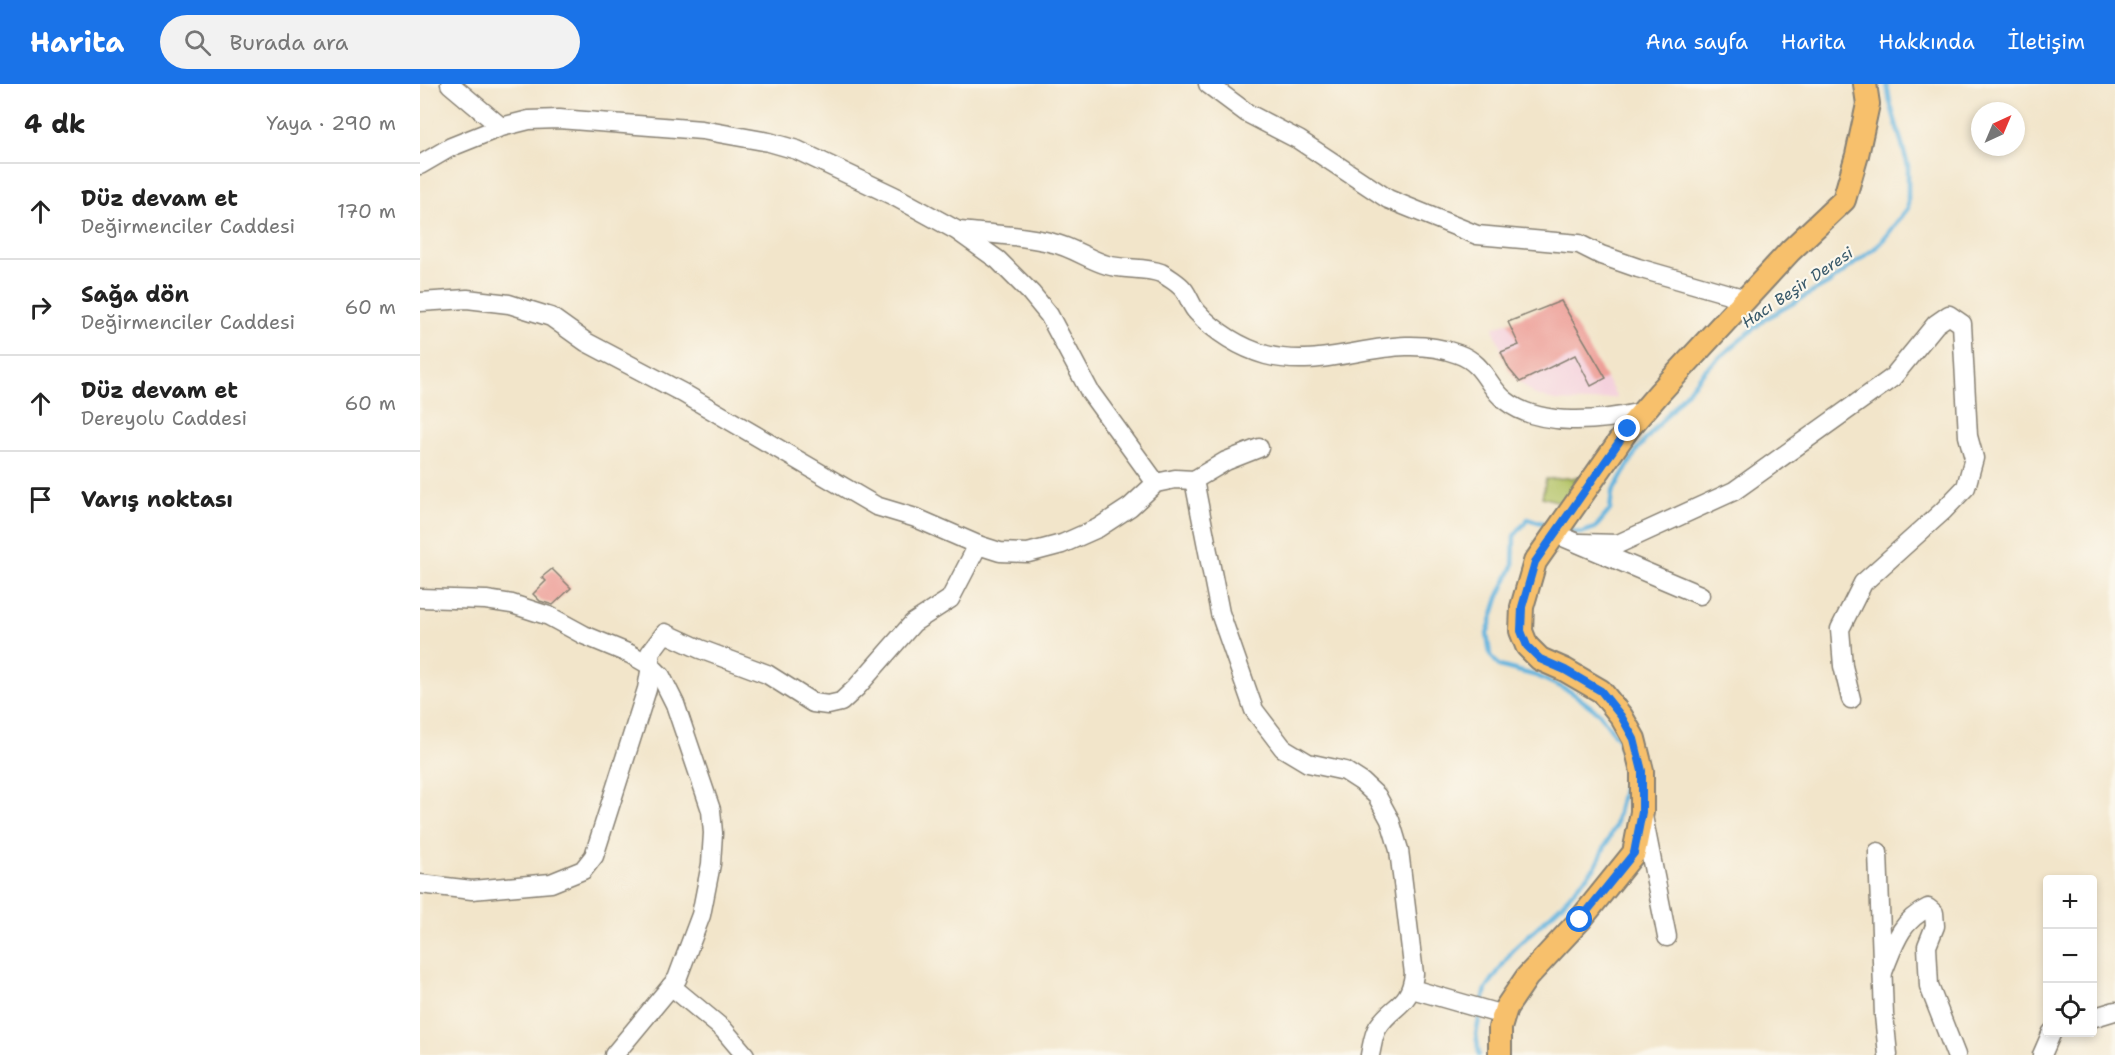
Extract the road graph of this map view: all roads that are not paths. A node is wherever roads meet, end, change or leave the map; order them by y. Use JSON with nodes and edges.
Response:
{"nodes":[{"id":1,"x":450,"y":84,"type":"edge"},
{"id":2,"x":1208,"y":84,"type":"edge"},
{"id":3,"x":1865,"y":84,"type":"edge"},
{"id":4,"x":501,"y":127,"type":"junction"},
{"id":5,"x":420,"y":165,"type":"edge"},
{"id":6,"x":957,"y":230,"type":"junction"},
{"id":7,"x":1746,"y":299,"type":"junction"},
{"id":8,"x":420,"y":302,"type":"edge"},
{"id":9,"x":1642,"y":412,"type":"junction"},
{"id":10,"x":1258,"y":448,"type":"dead end"},
{"id":11,"x":1194,"y":480,"type":"junction"},
{"id":12,"x":1156,"y":483,"type":"junction"},
{"id":13,"x":1556,"y":534,"type":"junction"},
{"id":14,"x":1580,"y":543,"type":"junction"},
{"id":15,"x":978,"y":545,"type":"junction"},
{"id":16,"x":1700,"y":595,"type":"dead end"},
{"id":17,"x":420,"y":598,"type":"edge"},
{"id":18,"x":651,"y":666,"type":"junction"},
{"id":19,"x":1851,"y":699,"type":"dead end"},
{"id":20,"x":1642,"y":812,"type":"junction"},
{"id":21,"x":1878,"y":852,"type":"dead end"},
{"id":22,"x":420,"y":884,"type":"edge"},
{"id":23,"x":1667,"y":937,"type":"dead end"},
{"id":24,"x":1883,"y":972,"type":"junction"},
{"id":25,"x":671,"y":986,"type":"junction"},
{"id":26,"x":1412,"y":989,"type":"junction"},
{"id":27,"x":2115,"y":1011,"type":"edge"},
{"id":28,"x":1497,"y":1013,"type":"junction"},
{"id":29,"x":2097,"y":1016,"type":"edge"},
{"id":30,"x":2050,"y":1037,"type":"edge"},
{"id":31,"x":614,"y":1055,"type":"edge"},
{"id":32,"x":745,"y":1055,"type":"edge"},
{"id":33,"x":1370,"y":1055,"type":"edge"},
{"id":34,"x":1500,"y":1055,"type":"edge"},
{"id":35,"x":1888,"y":1055,"type":"edge"},
{"id":36,"x":1956,"y":1055,"type":"edge"},
{"id":37,"x":2042,"y":1055,"type":"edge"}],
"edges":[{"from":1,"to":4,"type":"street"},
{"from":2,"to":7,"type":"street"},
{"from":3,"to":7,"type":"main road"},
{"from":4,"to":5,"type":"street"},
{"from":4,"to":6,"type":"street"},
{"from":6,"to":9,"type":"street"},
{"from":6,"to":12,"type":"street"},
{"from":7,"to":9,"type":"main road"},
{"from":8,"to":15,"type":"street"},
{"from":9,"to":13,"type":"main road"},
{"from":10,"to":11,"type":"street"},
{"from":11,"to":12,"type":"street"},
{"from":11,"to":26,"type":"street"},
{"from":12,"to":15,"type":"street"},
{"from":13,"to":14,"type":"street"},
{"from":13,"to":20,"type":"main road"},
{"from":14,"to":16,"type":"street"},
{"from":14,"to":19,"type":"street"},
{"from":15,"to":18,"type":"street"},
{"from":17,"to":18,"type":"street"},
{"from":18,"to":22,"type":"street"},
{"from":18,"to":25,"type":"street"},
{"from":20,"to":23,"type":"street"},
{"from":20,"to":28,"type":"main road"},
{"from":21,"to":24,"type":"street"},
{"from":24,"to":35,"type":"street"},
{"from":24,"to":36,"type":"street"},
{"from":25,"to":31,"type":"street"},
{"from":25,"to":32,"type":"street"},
{"from":26,"to":28,"type":"street"},
{"from":26,"to":33,"type":"street"},
{"from":27,"to":29,"type":"street"},
{"from":28,"to":34,"type":"main road"},
{"from":30,"to":37,"type":"street"}]}
